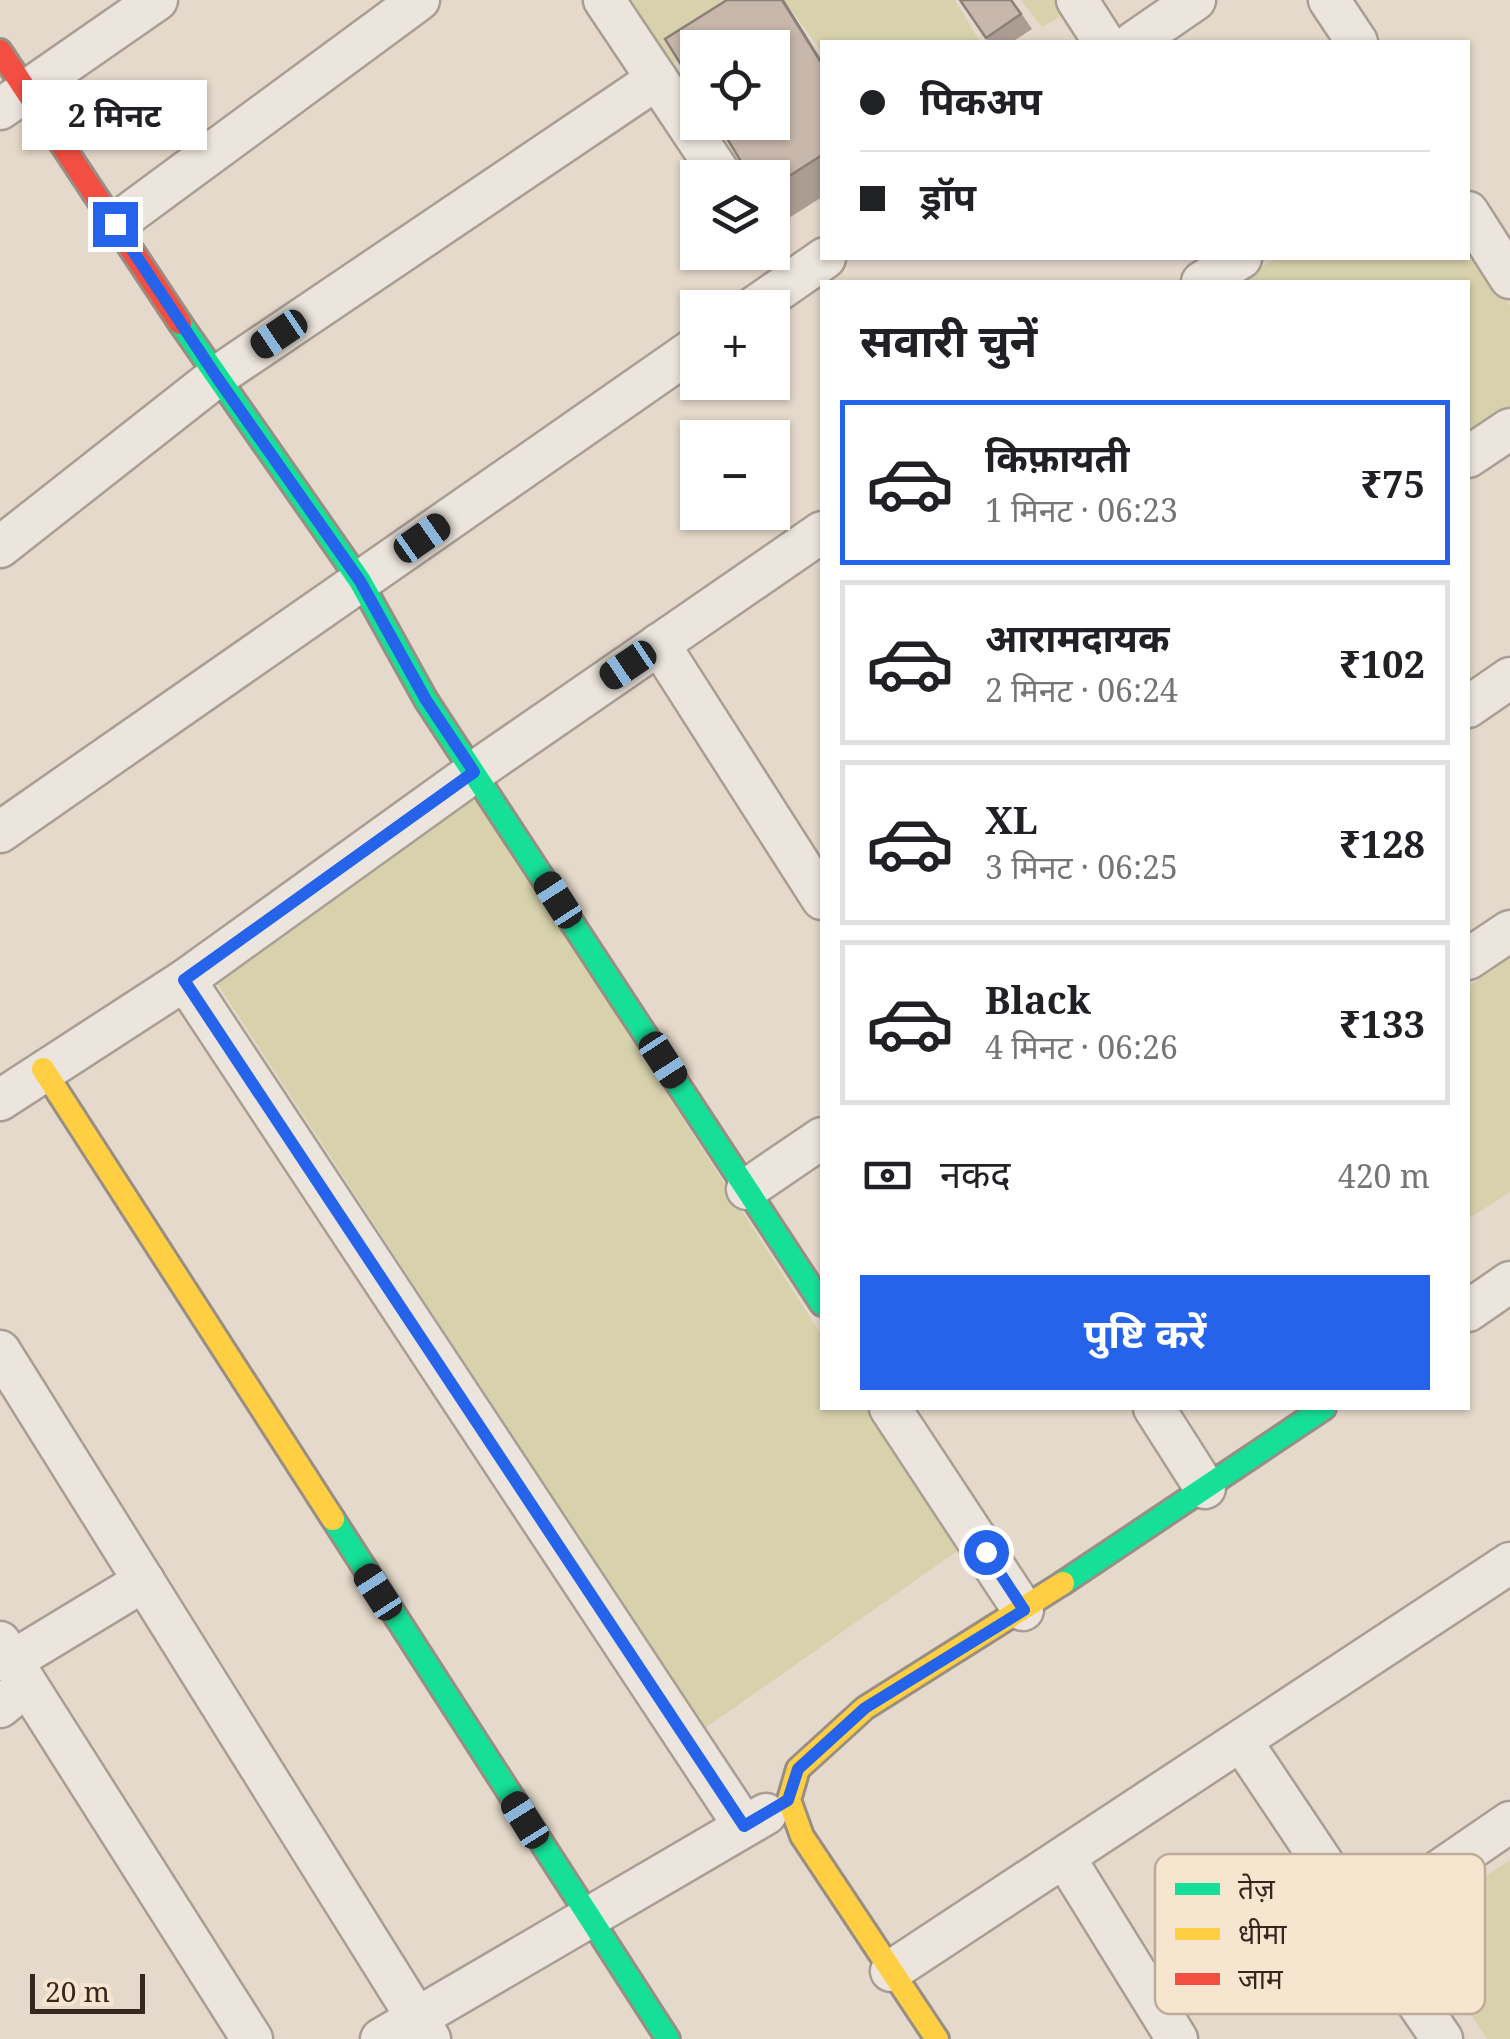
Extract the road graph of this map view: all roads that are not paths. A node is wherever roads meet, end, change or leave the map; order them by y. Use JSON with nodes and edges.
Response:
{"nodes":[{"id":1,"x":156,"y":0,"type":"edge"},
{"id":2,"x":419,"y":0,"type":"edge"},
{"id":3,"x":604,"y":0,"type":"edge"},
{"id":4,"x":1077,"y":0,"type":"edge"},
{"id":5,"x":1194,"y":0,"type":"edge"},
{"id":6,"x":1329,"y":0,"type":"edge"},
{"id":7,"x":1103,"y":40,"type":"edge"},
{"id":8,"x":1137,"y":40,"type":"edge"},
{"id":9,"x":1356,"y":40,"type":"edge"},
{"id":10,"x":0,"y":51,"type":"edge"},
{"id":11,"x":657,"y":79,"type":"junction"},
{"id":12,"x":13,"y":100,"type":"edge"},
{"id":13,"x":711,"y":160,"type":"edge"},
{"id":14,"x":1470,"y":215,"type":"edge"},
{"id":15,"x":115,"y":224,"type":"junction"},
{"id":16,"x":820,"y":259,"type":"edge"},
{"id":17,"x":790,"y":265,"type":"edge"},
{"id":18,"x":1510,"y":278,"type":"edge"},
{"id":19,"x":680,"y":359,"type":"edge"},
{"id":20,"x":216,"y":376,"type":"junction"},
{"id":21,"x":1510,"y":429,"type":"edge"},
{"id":22,"x":1470,"y":455,"type":"edge"},
{"id":23,"x":820,"y":533,"type":"edge"},
{"id":24,"x":0,"y":547,"type":"edge"},
{"id":25,"x":360,"y":581,"type":"junction"},
{"id":26,"x":659,"y":644,"type":"junction"},
{"id":27,"x":474,"y":772,"type":"junction"},
{"id":28,"x":0,"y":832,"type":"edge"},
{"id":29,"x":820,"y":890,"type":"edge"},
{"id":30,"x":1510,"y":930,"type":"edge"},
{"id":31,"x":1470,"y":958,"type":"edge"},
{"id":32,"x":184,"y":980,"type":"junction"},
{"id":33,"x":44,"y":1069,"type":"junction"},
{"id":34,"x":0,"y":1100,"type":"edge"},
{"id":35,"x":820,"y":1139,"type":"edge"},
{"id":36,"x":747,"y":1189,"type":"junction"},
{"id":37,"x":1510,"y":1282,"type":"edge"},
{"id":38,"x":820,"y":1301,"type":"edge"},
{"id":39,"x":1470,"y":1310,"type":"edge"},
{"id":40,"x":0,"y":1351,"type":"edge"},
{"id":41,"x":891,"y":1410,"type":"edge"},
{"id":42,"x":1155,"y":1410,"type":"edge"},
{"id":43,"x":1321,"y":1410,"type":"edge"},
{"id":44,"x":1206,"y":1488,"type":"junction"},
{"id":45,"x":1510,"y":1563,"type":"edge"},
{"id":46,"x":144,"y":1581,"type":"junction"},
{"id":47,"x":1024,"y":1610,"type":"junction"},
{"id":48,"x":10,"y":1674,"type":"edge"},
{"id":49,"x":1242,"y":1742,"type":"junction"},
{"id":50,"x":788,"y":1800,"type":"junction"},
{"id":51,"x":1510,"y":1822,"type":"edge"},
{"id":52,"x":744,"y":1826,"type":"junction"},
{"id":53,"x":1317,"y":1854,"type":"edge"},
{"id":54,"x":1463,"y":1854,"type":"edge"},
{"id":55,"x":1064,"y":1858,"type":"junction"},
{"id":56,"x":588,"y":1918,"type":"junction"},
{"id":57,"x":891,"y":1971,"type":"junction"},
{"id":58,"x":1155,"y":2004,"type":"edge"},
{"id":59,"x":1161,"y":2014,"type":"edge"},
{"id":60,"x":1425,"y":2014,"type":"edge"},
{"id":61,"x":424,"y":2029,"type":"edge"},
{"id":62,"x":252,"y":2039,"type":"edge"},
{"id":63,"x":381,"y":2039,"type":"edge"},
{"id":64,"x":668,"y":2039,"type":"edge"},
{"id":65,"x":937,"y":2039,"type":"edge"},
{"id":66,"x":1177,"y":2039,"type":"edge"},
{"id":67,"x":1442,"y":2039,"type":"edge"}],
"edges":[{"from":1,"to":12,"type":"street"},
{"from":2,"to":15,"type":"street"},
{"from":3,"to":11,"type":"street"},
{"from":4,"to":7,"type":"street"},
{"from":5,"to":8,"type":"street"},
{"from":6,"to":9,"type":"street"},
{"from":10,"to":12,"type":"street"},
{"from":11,"to":13,"type":"street"},
{"from":11,"to":20,"type":"street"},
{"from":12,"to":15,"type":"street"},
{"from":14,"to":18,"type":"street"},
{"from":15,"to":20,"type":"street"},
{"from":16,"to":17,"type":"street"},
{"from":19,"to":25,"type":"street"},
{"from":20,"to":24,"type":"street"},
{"from":20,"to":25,"type":"street"},
{"from":21,"to":22,"type":"street"},
{"from":23,"to":26,"type":"street"},
{"from":25,"to":27,"type":"street"},
{"from":25,"to":28,"type":"street"},
{"from":26,"to":27,"type":"street"},
{"from":26,"to":29,"type":"street"},
{"from":27,"to":32,"type":"street"},
{"from":27,"to":36,"type":"street"},
{"from":30,"to":31,"type":"street"},
{"from":32,"to":33,"type":"street"},
{"from":32,"to":52,"type":"street"},
{"from":33,"to":34,"type":"street"},
{"from":33,"to":56,"type":"street"},
{"from":35,"to":36,"type":"street"},
{"from":36,"to":38,"type":"street"},
{"from":37,"to":39,"type":"street"},
{"from":40,"to":46,"type":"street"},
{"from":41,"to":47,"type":"street"},
{"from":42,"to":44,"type":"street"},
{"from":43,"to":44,"type":"street"},
{"from":44,"to":47,"type":"street"},
{"from":45,"to":49,"type":"street"},
{"from":46,"to":48,"type":"street"},
{"from":46,"to":61,"type":"street"},
{"from":47,"to":50,"type":"street"},
{"from":48,"to":62,"type":"street"},
{"from":49,"to":53,"type":"street"},
{"from":49,"to":55,"type":"street"},
{"from":50,"to":52,"type":"street"},
{"from":50,"to":57,"type":"street"},
{"from":51,"to":54,"type":"street"},
{"from":52,"to":56,"type":"street"},
{"from":55,"to":57,"type":"street"},
{"from":55,"to":58,"type":"street"},
{"from":56,"to":61,"type":"street"},
{"from":56,"to":64,"type":"street"},
{"from":57,"to":65,"type":"street"},
{"from":59,"to":66,"type":"street"},
{"from":60,"to":67,"type":"street"},
{"from":61,"to":63,"type":"street"}]}
